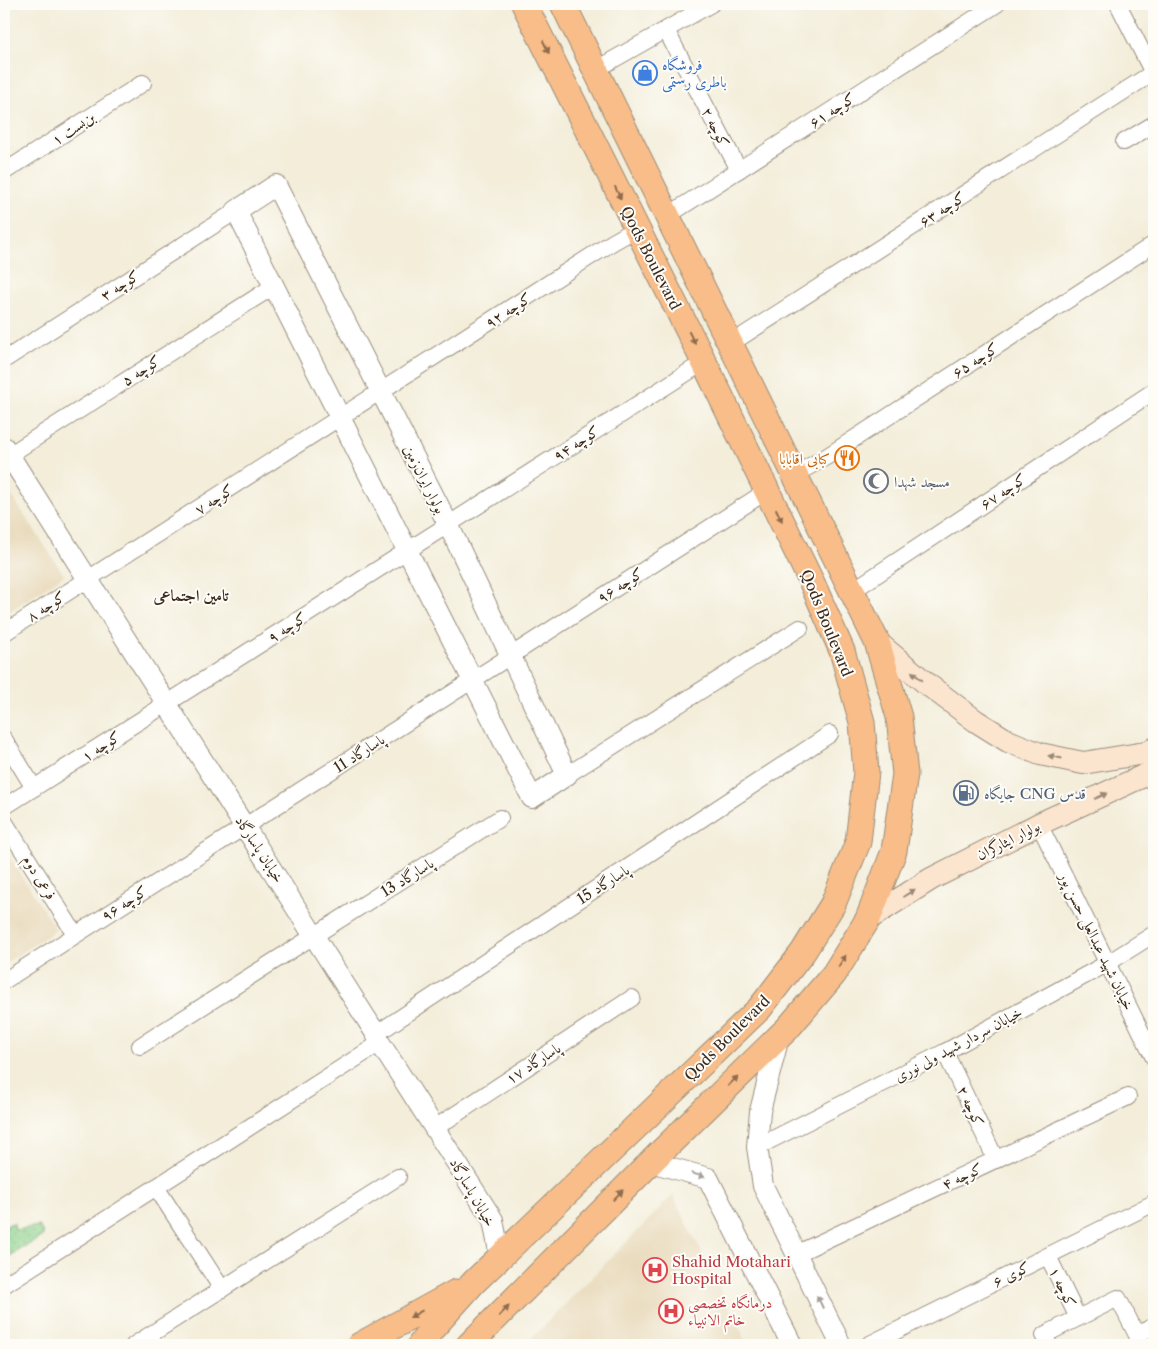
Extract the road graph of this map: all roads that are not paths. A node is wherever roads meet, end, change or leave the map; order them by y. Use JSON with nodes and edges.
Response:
{"nodes":[{"id":1,"x":524,"y":4,"type":"edge"},
{"id":2,"x":563,"y":4,"type":"edge"},
{"id":3,"x":711,"y":4,"type":"edge"},
{"id":4,"x":997,"y":4,"type":"edge"},
{"id":5,"x":1118,"y":4,"type":"edge"},
{"id":6,"x":666,"y":30,"type":"junction"},
{"id":7,"x":595,"y":70,"type":"junction"},
{"id":8,"x":1154,"y":73,"type":"edge"},
{"id":9,"x":143,"y":83,"type":"dead end"},
{"id":10,"x":1154,"y":124,"type":"edge"},
{"id":11,"x":1124,"y":142,"type":"dead end"},
{"id":12,"x":738,"y":170,"type":"junction"},
{"id":13,"x":4,"y":172,"type":"edge"},
{"id":14,"x":236,"y":211,"type":"junction"},
{"id":15,"x":667,"y":216,"type":"junction"},
{"id":16,"x":636,"y":229,"type":"junction"},
{"id":17,"x":1154,"y":244,"type":"edge"},
{"id":18,"x":274,"y":286,"type":"junction"},
{"id":19,"x":730,"y":344,"type":"junction"},
{"id":20,"x":4,"y":360,"type":"edge"},
{"id":21,"x":704,"y":362,"type":"junction"},
{"id":22,"x":1154,"y":391,"type":"edge"},
{"id":23,"x":380,"y":392,"type":"junction"},
{"id":24,"x":341,"y":418,"type":"junction"},
{"id":25,"x":5,"y":454,"type":"edge"},
{"id":26,"x":794,"y":475,"type":"junction"},
{"id":27,"x":767,"y":491,"type":"junction"},
{"id":28,"x":448,"y":524,"type":"junction"},
{"id":29,"x":407,"y":550,"type":"junction"},
{"id":30,"x":88,"y":580,"type":"junction"},
{"id":31,"x":852,"y":591,"type":"junction"},
{"id":32,"x":800,"y":628,"type":"dead end"},
{"id":33,"x":4,"y":633,"type":"edge"},
{"id":34,"x":877,"y":642,"type":"junction"},
{"id":35,"x":511,"y":655,"type":"junction"},
{"id":36,"x":472,"y":680,"type":"junction"},
{"id":37,"x":167,"y":703,"type":"junction"},
{"id":38,"x":830,"y":734,"type":"dead end"},
{"id":39,"x":4,"y":739,"type":"edge"},
{"id":40,"x":1154,"y":749,"type":"edge"},
{"id":41,"x":1154,"y":771,"type":"edge"},
{"id":42,"x":568,"y":775,"type":"junction"},
{"id":43,"x":34,"y":788,"type":"junction"},
{"id":44,"x":4,"y":808,"type":"edge"},
{"id":45,"x":500,"y":818,"type":"dead end"},
{"id":46,"x":4,"y":821,"type":"edge"},
{"id":47,"x":1039,"y":824,"type":"junction"},
{"id":48,"x":245,"y":825,"type":"junction"},
{"id":49,"x":868,"y":919,"type":"junction"},
{"id":50,"x":75,"y":934,"type":"junction"},
{"id":51,"x":1154,"y":934,"type":"edge"},
{"id":52,"x":314,"y":936,"type":"junction"},
{"id":53,"x":1108,"y":963,"type":"junction"},
{"id":54,"x":4,"y":981,"type":"edge"},
{"id":55,"x":632,"y":998,"type":"dead end"},
{"id":56,"x":779,"y":1037,"type":"junction"},
{"id":57,"x":378,"y":1038,"type":"junction"},
{"id":58,"x":140,"y":1046,"type":"dead end"},
{"id":59,"x":1153,"y":1051,"type":"edge"},
{"id":60,"x":945,"y":1052,"type":"junction"},
{"id":61,"x":1128,"y":1097,"type":"dead end"},
{"id":62,"x":434,"y":1128,"type":"junction"},
{"id":63,"x":757,"y":1147,"type":"junction"},
{"id":64,"x":996,"y":1160,"type":"junction"},
{"id":65,"x":651,"y":1162,"type":"junction"},
{"id":66,"x":398,"y":1177,"type":"dead end"},
{"id":67,"x":156,"y":1187,"type":"junction"},
{"id":68,"x":1154,"y":1204,"type":"edge"},
{"id":69,"x":796,"y":1254,"type":"junction"},
{"id":70,"x":1048,"y":1256,"type":"junction"},
{"id":71,"x":500,"y":1257,"type":"junction"},
{"id":72,"x":474,"y":1282,"type":"junction"},
{"id":73,"x":4,"y":1285,"type":"edge"},
{"id":74,"x":222,"y":1289,"type":"junction"},
{"id":75,"x":1078,"y":1318,"type":"junction"},
{"id":76,"x":1154,"y":1326,"type":"edge"},
{"id":77,"x":1139,"y":1340,"type":"edge"},
{"id":78,"x":134,"y":1345,"type":"edge"},
{"id":79,"x":360,"y":1345,"type":"edge"},
{"id":80,"x":420,"y":1345,"type":"edge"},
{"id":81,"x":469,"y":1345,"type":"edge"},
{"id":82,"x":792,"y":1345,"type":"edge"},
{"id":83,"x":841,"y":1345,"type":"edge"},
{"id":84,"x":868,"y":1345,"type":"edge"},
{"id":85,"x":1049,"y":1345,"type":"edge"}],
"edges":[{"from":1,"to":16,"type":"main road","name":"Qods Boulevard","one_way":true},
{"from":2,"to":7,"type":"main road"},
{"from":3,"to":6,"type":"street"},
{"from":4,"to":12,"type":"street","name":"کوچه ۶۱"},
{"from":5,"to":8,"type":"street"},
{"from":6,"to":7,"type":"street"},
{"from":6,"to":12,"type":"street","name":"کوچه ۲"},
{"from":7,"to":15,"type":"main road"},
{"from":8,"to":19,"type":"street","name":"کوچه ۶۳"},
{"from":9,"to":13,"type":"street","name":"بن‌بست ۱"},
{"from":10,"to":11,"type":"street"},
{"from":12,"to":15,"type":"street","name":"کوچه ۶۱"},
{"from":14,"to":18,"type":"street"},
{"from":14,"to":20,"type":"street","name":"کوچه ۳"},
{"from":14,"to":23,"type":"street","name":"بولوار ایران‌زمین"},
{"from":15,"to":19,"type":"main road"},
{"from":16,"to":21,"type":"main road","name":"Qods Boulevard","one_way":true},
{"from":16,"to":23,"type":"street","name":"کوچه ۹۲"},
{"from":17,"to":26,"type":"street","name":"کوچه ۶۵"},
{"from":18,"to":24,"type":"street"},
{"from":18,"to":25,"type":"street","name":"کوچه ۵"},
{"from":19,"to":26,"type":"main road"},
{"from":21,"to":27,"type":"main road","name":"Qods Boulevard"},
{"from":21,"to":28,"type":"street","name":"کوچه ۹۴"},
{"from":22,"to":31,"type":"street","name":"کوچه ۶۷"},
{"from":23,"to":24,"type":"street","name":"کوچه ۹۲"},
{"from":23,"to":28,"type":"street","name":"بولوار ایران‌زمین"},
{"from":24,"to":29,"type":"street"},
{"from":24,"to":30,"type":"street","name":"کوچه ۷"},
{"from":25,"to":30,"type":"street","name":"خیابان پاسارگاد"},
{"from":26,"to":31,"type":"main road"},
{"from":27,"to":35,"type":"street","name":"کوچه ۹۶"},
{"from":27,"to":71,"type":"main road","name":"Qods Boulevard","one_way":true},
{"from":28,"to":29,"type":"street","name":"کوچه ۹۴"},
{"from":28,"to":35,"type":"street","name":"بولوار ایران‌زمین"},
{"from":29,"to":36,"type":"street"},
{"from":29,"to":37,"type":"street","name":"کوچه ۹"},
{"from":30,"to":33,"type":"street","name":"کوچه ۸"},
{"from":30,"to":37,"type":"street","name":"خیابان پاسارگاد"},
{"from":31,"to":34,"type":"main road"},
{"from":32,"to":42,"type":"street"},
{"from":40,"to":34,"type":"main road","one_way":true},
{"from":34,"to":49,"type":"main road"},
{"from":35,"to":36,"type":"street","name":"کوچه ۹۶"},
{"from":35,"to":42,"type":"street","name":"بولوار ایران‌زمین"},
{"from":36,"to":42,"type":"street"},
{"from":36,"to":48,"type":"street","name":"پاسارگاد 11"},
{"from":37,"to":43,"type":"street","name":"کوچه ۱"},
{"from":37,"to":48,"type":"street","name":"خیابان پاسارگاد"},
{"from":38,"to":57,"type":"street","name":"پاسارگاد 15"},
{"from":39,"to":43,"type":"street"},
{"from":47,"to":41,"type":"main road","name":"بولوار ایثارگران","one_way":true},
{"from":43,"to":44,"type":"street","name":"کوچه ۱"},
{"from":45,"to":52,"type":"street","name":"پاسارگاد 13"},
{"from":46,"to":50,"type":"street","name":"فرعی دوم"},
{"from":49,"to":47,"type":"main road","name":"بولوار ایثارگران","one_way":true},
{"from":47,"to":53,"type":"street","name":"خیابان شهید عبدالعلی حسن پور"},
{"from":48,"to":50,"type":"street","name":"کوچه ۹۶"},
{"from":48,"to":52,"type":"street","name":"خیابان پاسارگاد"},
{"from":56,"to":49,"type":"main road","one_way":true},
{"from":50,"to":54,"type":"street","name":"کوچه ۹۶"},
{"from":51,"to":53,"type":"street","name":"خیابان سردار شهید ولی نوری"},
{"from":52,"to":57,"type":"street","name":"خیابان پاسارگاد"},
{"from":52,"to":58,"type":"street","name":"پاسارگاد 13"},
{"from":53,"to":59,"type":"street","name":"خیابان شهید عبدالعلی حسن پور"},
{"from":53,"to":60,"type":"street","name":"خیابان سردار شهید ولی نوری"},
{"from":55,"to":62,"type":"street","name":"پاسارگاد ۱۷"},
{"from":56,"to":63,"type":"street"},
{"from":65,"to":56,"type":"main road","one_way":true},
{"from":57,"to":62,"type":"street","name":"خیابان پاسارگاد"},
{"from":57,"to":67,"type":"street","name":"پاسارگاد 15"},
{"from":60,"to":63,"type":"street","name":"خیابان سردار شهید ولی نوری"},
{"from":60,"to":64,"type":"street","name":"کوچه ۲"},
{"from":61,"to":64,"type":"street","name":"کوچه ۴"},
{"from":62,"to":71,"type":"street","name":"خیابان پاسارگاد"},
{"from":63,"to":69,"type":"street"},
{"from":64,"to":69,"type":"street","name":"کوچه ۴"},
{"from":81,"to":65,"type":"main road","one_way":true},
{"from":65,"to":82,"type":"street","one_way":true},
{"from":66,"to":74,"type":"street"},
{"from":67,"to":73,"type":"street","name":"پاسارگاد 15"},
{"from":67,"to":74,"type":"street"},
{"from":68,"to":70,"type":"street","name":"کوی ۶"},
{"from":83,"to":69,"type":"street","one_way":true},
{"from":70,"to":75,"type":"street","name":"کوچه ۱"},
{"from":70,"to":84,"type":"street","name":"کوی ۶"},
{"from":71,"to":72,"type":"main road","name":"Qods Boulevard"},
{"from":72,"to":79,"type":"main road","one_way":true},
{"from":72,"to":80,"type":"main road","name":"Qods Boulevard"},
{"from":74,"to":78,"type":"street"},
{"from":75,"to":77,"type":"street"},
{"from":75,"to":85,"type":"street"},
{"from":76,"to":77,"type":"street"}]}
